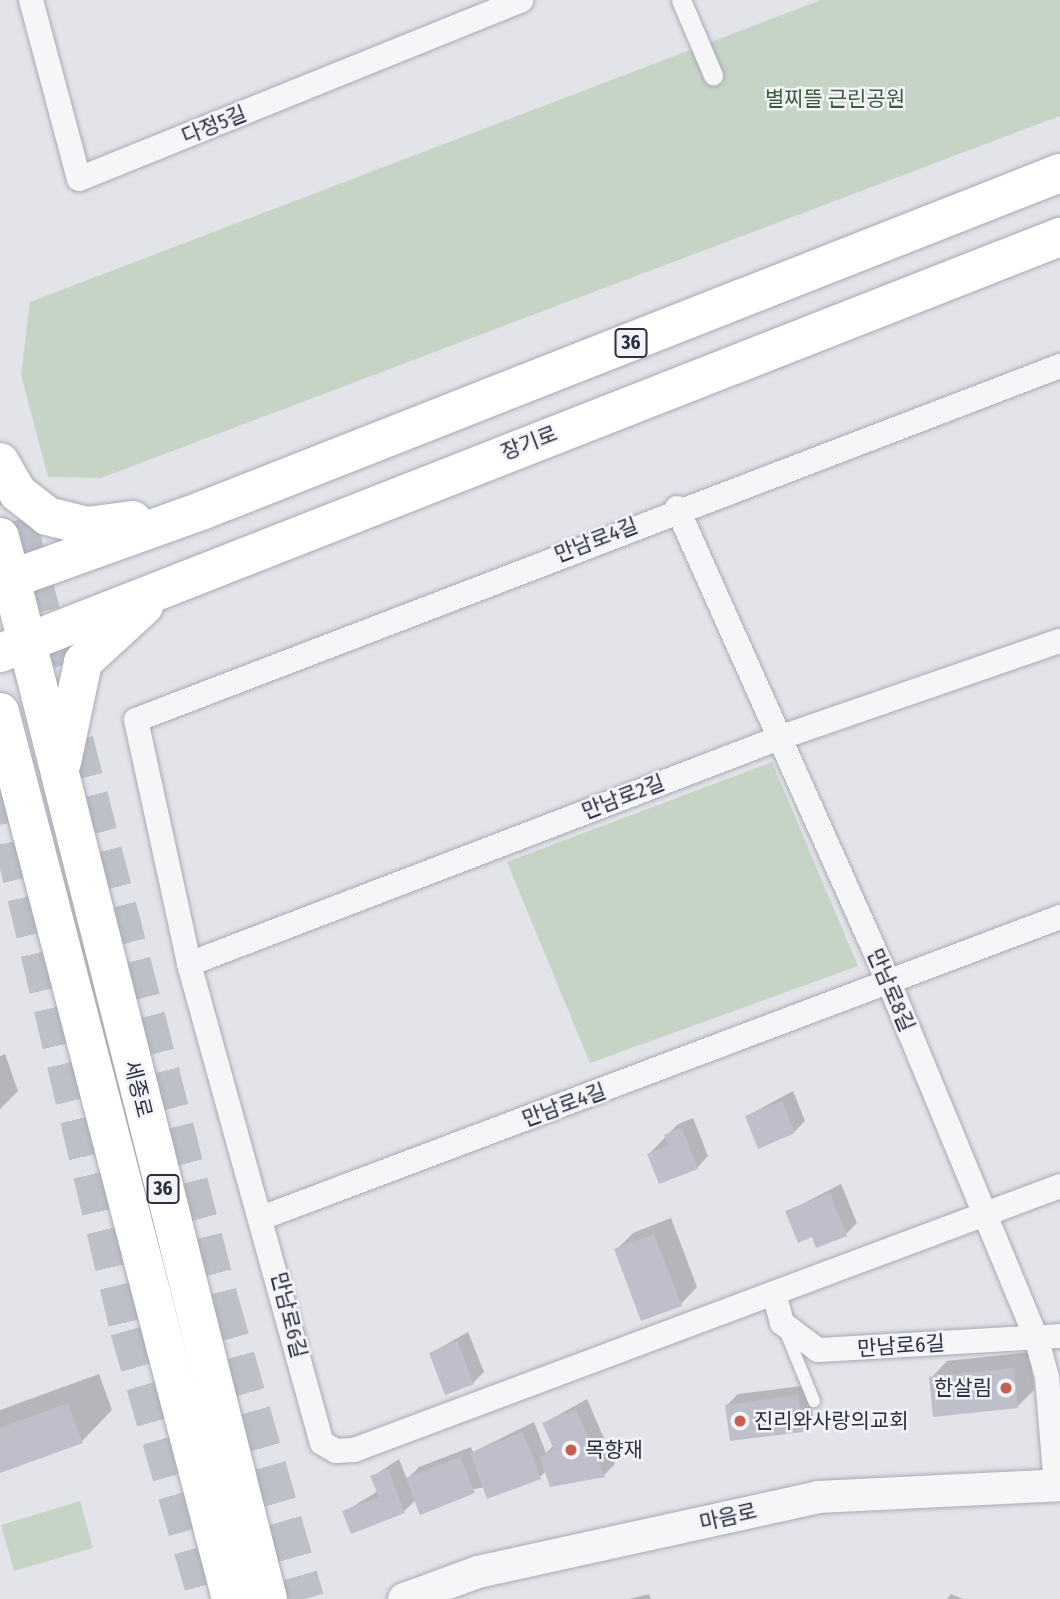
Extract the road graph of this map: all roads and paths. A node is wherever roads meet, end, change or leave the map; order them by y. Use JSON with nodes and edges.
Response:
{"nodes":[{"id":1,"x":31,"y":0,"type":"edge"},
{"id":2,"x":521,"y":0,"type":"edge"},
{"id":3,"x":681,"y":0,"type":"edge"},
{"id":4,"x":479,"y":8,"type":"edge"},
{"id":5,"x":713,"y":75,"type":"dead end"},
{"id":6,"x":1060,"y":173,"type":"edge"},
{"id":7,"x":1060,"y":237,"type":"edge"},
{"id":8,"x":1060,"y":366,"type":"edge"},
{"id":9,"x":0,"y":462,"type":"edge"},
{"id":10,"x":677,"y":508,"type":"junction"},
{"id":11,"x":201,"y":511,"type":"junction"},
{"id":12,"x":0,"y":537,"type":"edge"},
{"id":13,"x":212,"y":567,"type":"junction"},
{"id":14,"x":5,"y":581,"type":"edge"},
{"id":15,"x":1060,"y":641,"type":"edge"},
{"id":16,"x":13,"y":648,"type":"edge"},
{"id":17,"x":0,"y":712,"type":"edge"},
{"id":18,"x":136,"y":720,"type":"joint"},
{"id":19,"x":782,"y":737,"type":"junction"},
{"id":20,"x":9,"y":772,"type":"edge"},
{"id":21,"x":60,"y":778,"type":"junction"},
{"id":22,"x":1060,"y":917,"type":"edge"},
{"id":23,"x":189,"y":964,"type":"junction"},
{"id":24,"x":890,"y":985,"type":"junction"},
{"id":25,"x":1060,"y":1186,"type":"edge"},
{"id":26,"x":986,"y":1216,"type":"junction"},
{"id":27,"x":264,"y":1217,"type":"junction"},
{"id":28,"x":774,"y":1293,"type":"junction"},
{"id":29,"x":782,"y":1323,"type":"junction"},
{"id":30,"x":1048,"y":1336,"type":"edge"},
{"id":31,"x":814,"y":1401,"type":"dead end"},
{"id":32,"x":1058,"y":1486,"type":"edge"},
{"id":33,"x":231,"y":1599,"type":"edge"},
{"id":34,"x":268,"y":1599,"type":"edge"},
{"id":35,"x":404,"y":1599,"type":"edge"}],
"edges":[{"from":1,"to":4,"type":"street","name":"다정5길"},
{"from":2,"to":4,"type":"street","name":"다정5길"},
{"from":3,"to":5,"type":"street"},
{"from":6,"to":11,"type":"main road","number":"36"},
{"from":7,"to":13,"type":"main road","name":"장기로","number":"36"},
{"from":8,"to":10,"type":"street","name":"만남로4길"},
{"from":9,"to":11,"type":"main road"},
{"from":10,"to":18,"type":"street","name":"만남로4길"},
{"from":10,"to":19,"type":"street","name":"만남로8길"},
{"from":11,"to":14,"type":"main road"},
{"from":12,"to":14,"type":"main road","name":"세종로"},
{"from":13,"to":16,"type":"main road","name":"장기로"},
{"from":13,"to":21,"type":"main road","number":"36"},
{"from":14,"to":16,"type":"main road","name":"세종로","number":"36"},
{"from":15,"to":19,"type":"street","name":"만남로2길"},
{"from":16,"to":21,"type":"main road","name":"세종로","number":"36"},
{"from":17,"to":20,"type":"main road","name":"세종로","number":"36"},
{"from":18,"to":23,"type":"street","name":"만남로6길"},
{"from":19,"to":23,"type":"street","name":"만남로2길"},
{"from":19,"to":24,"type":"street","name":"만남로8길"},
{"from":20,"to":33,"type":"main road","name":"세종로","number":"36"},
{"from":21,"to":34,"type":"main road","name":"세종로","number":"36"},
{"from":22,"to":24,"type":"street","name":"만남로4길"},
{"from":23,"to":27,"type":"street","name":"만남로6길"},
{"from":24,"to":26,"type":"street","name":"만남로8길"},
{"from":24,"to":27,"type":"street","name":"만남로4길"},
{"from":25,"to":26,"type":"street","name":"만남로6길"},
{"from":26,"to":28,"type":"street","name":"만남로6길"},
{"from":26,"to":30,"type":"street","name":"만남로8길"},
{"from":27,"to":28,"type":"street","name":"만남로6길"},
{"from":28,"to":29,"type":"street"},
{"from":29,"to":30,"type":"street","name":"만남로6길"},
{"from":29,"to":31,"type":"lane"},
{"from":30,"to":32,"type":"street","name":"만남로8길"},
{"from":32,"to":35,"type":"street","name":"마음로"}]}
